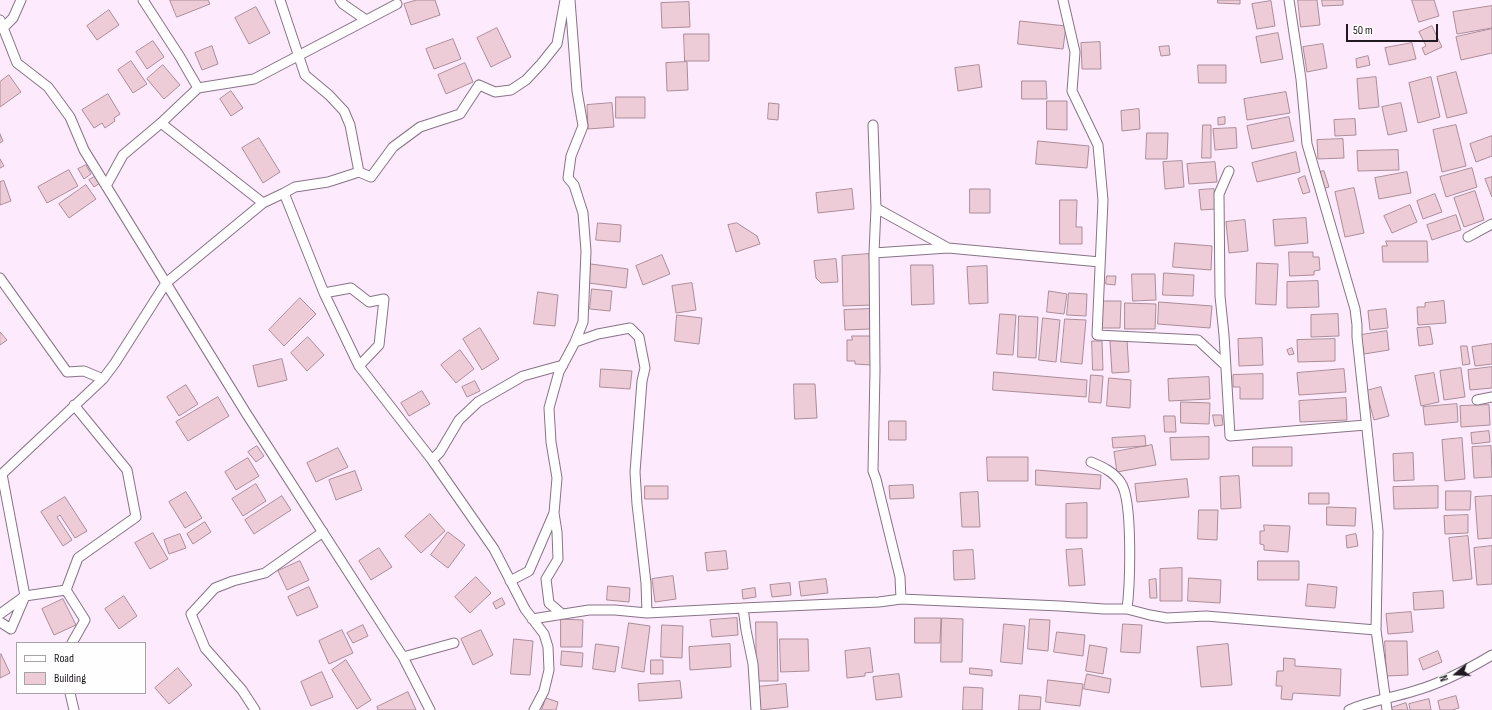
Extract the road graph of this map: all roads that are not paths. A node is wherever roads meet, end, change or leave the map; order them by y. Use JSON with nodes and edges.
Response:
{"nodes":[{"id":1,"x":21,"y":0,"type":"edge"},
{"id":2,"x":143,"y":0,"type":"edge"},
{"id":3,"x":280,"y":0,"type":"edge"},
{"id":4,"x":340,"y":0,"type":"edge"},
{"id":5,"x":565,"y":0,"type":"edge"},
{"id":6,"x":570,"y":0,"type":"edge"},
{"id":7,"x":1063,"y":0,"type":"edge"},
{"id":8,"x":1289,"y":0,"type":"edge"},
{"id":9,"x":397,"y":4,"type":"dead end"},
{"id":10,"x":366,"y":20,"type":"junction"},
{"id":11,"x":1,"y":24,"type":"edge"},
{"id":12,"x":298,"y":55,"type":"junction"},
{"id":13,"x":198,"y":88,"type":"junction"},
{"id":14,"x":162,"y":123,"type":"junction"},
{"id":15,"x":873,"y":125,"type":"dead end"},
{"id":16,"x":1229,"y":171,"type":"dead end"},
{"id":17,"x":359,"y":172,"type":"junction"},
{"id":18,"x":106,"y":186,"type":"junction"},
{"id":19,"x":284,"y":193,"type":"junction"},
{"id":20,"x":263,"y":203,"type":"junction"},
{"id":21,"x":876,"y":208,"type":"junction"},
{"id":22,"x":1492,"y":224,"type":"edge"},
{"id":23,"x":1468,"y":237,"type":"dead end"},
{"id":24,"x":948,"y":248,"type":"junction"},
{"id":25,"x":874,"y":253,"type":"junction"},
{"id":26,"x":1100,"y":262,"type":"junction"},
{"id":27,"x":0,"y":278,"type":"edge"},
{"id":28,"x":166,"y":283,"type":"junction"},
{"id":29,"x":324,"y":292,"type":"junction"},
{"id":30,"x":575,"y":342,"type":"junction"},
{"id":31,"x":563,"y":365,"type":"junction"},
{"id":32,"x":359,"y":366,"type":"junction"},
{"id":33,"x":1226,"y":366,"type":"junction"},
{"id":34,"x":103,"y":379,"type":"junction"},
{"id":35,"x":1492,"y":397,"type":"edge"},
{"id":36,"x":1477,"y":400,"type":"dead end"},
{"id":37,"x":74,"y":405,"type":"junction"},
{"id":38,"x":1366,"y":425,"type":"junction"},
{"id":39,"x":432,"y":460,"type":"junction"},
{"id":40,"x":1092,"y":462,"type":"dead end"},
{"id":41,"x":1,"y":474,"type":"edge"},
{"id":42,"x":554,"y":513,"type":"junction"},
{"id":43,"x":323,"y":532,"type":"junction"},
{"id":44,"x":510,"y":581,"type":"junction"},
{"id":45,"x":66,"y":590,"type":"junction"},
{"id":46,"x":25,"y":596,"type":"junction"},
{"id":47,"x":901,"y":599,"type":"junction"},
{"id":48,"x":743,"y":608,"type":"junction"},
{"id":49,"x":1128,"y":609,"type":"junction"},
{"id":50,"x":647,"y":613,"type":"junction"},
{"id":51,"x":0,"y":614,"type":"edge"},
{"id":52,"x":562,"y":614,"type":"junction"},
{"id":53,"x":532,"y":619,"type":"junction"},
{"id":54,"x":0,"y":622,"type":"edge"},
{"id":55,"x":1376,"y":630,"type":"junction"},
{"id":56,"x":73,"y":642,"type":"edge"},
{"id":57,"x":454,"y":643,"type":"dead end"},
{"id":58,"x":1492,"y":655,"type":"edge"},
{"id":59,"x":403,"y":657,"type":"junction"},
{"id":60,"x":70,"y":694,"type":"edge"},
{"id":61,"x":1386,"y":699,"type":"junction"},
{"id":62,"x":74,"y":710,"type":"edge"},
{"id":63,"x":255,"y":710,"type":"edge"},
{"id":64,"x":430,"y":710,"type":"edge"},
{"id":65,"x":534,"y":710,"type":"edge"},
{"id":66,"x":756,"y":710,"type":"edge"},
{"id":67,"x":1349,"y":710,"type":"edge"},
{"id":68,"x":1386,"y":710,"type":"edge"}],
"edges":[{"from":1,"to":11,"type":"street"},
{"from":2,"to":13,"type":"street"},
{"from":3,"to":12,"type":"street"},
{"from":4,"to":10,"type":"street"},
{"from":5,"to":17,"type":"street"},
{"from":6,"to":30,"type":"street"},
{"from":7,"to":26,"type":"street"},
{"from":8,"to":38,"type":"street"},
{"from":9,"to":10,"type":"street"},
{"from":10,"to":12,"type":"street"},
{"from":11,"to":18,"type":"street"},
{"from":12,"to":13,"type":"street"},
{"from":12,"to":17,"type":"street"},
{"from":13,"to":14,"type":"street"},
{"from":14,"to":18,"type":"street"},
{"from":14,"to":20,"type":"street"},
{"from":15,"to":21,"type":"street"},
{"from":16,"to":33,"type":"street"},
{"from":17,"to":19,"type":"street"},
{"from":18,"to":28,"type":"street"},
{"from":19,"to":20,"type":"street"},
{"from":19,"to":29,"type":"street"},
{"from":20,"to":28,"type":"street"},
{"from":21,"to":24,"type":"street"},
{"from":21,"to":25,"type":"street"},
{"from":22,"to":23,"type":"street"},
{"from":24,"to":25,"type":"street"},
{"from":24,"to":26,"type":"street"},
{"from":25,"to":47,"type":"street"},
{"from":26,"to":33,"type":"street"},
{"from":27,"to":34,"type":"street"},
{"from":28,"to":34,"type":"street"},
{"from":28,"to":43,"type":"street"},
{"from":29,"to":32,"type":"street"},
{"from":29,"to":32,"type":"street"},
{"from":30,"to":31,"type":"street"},
{"from":30,"to":50,"type":"street"},
{"from":31,"to":39,"type":"street"},
{"from":31,"to":42,"type":"street"},
{"from":32,"to":39,"type":"street"},
{"from":33,"to":38,"type":"street"},
{"from":34,"to":37,"type":"street"},
{"from":35,"to":36,"type":"street"},
{"from":37,"to":41,"type":"street"},
{"from":37,"to":45,"type":"street"},
{"from":38,"to":55,"type":"street"},
{"from":39,"to":44,"type":"street"},
{"from":40,"to":49,"type":"street"},
{"from":41,"to":46,"type":"street"},
{"from":42,"to":44,"type":"street"},
{"from":42,"to":52,"type":"street"},
{"from":43,"to":59,"type":"street"},
{"from":43,"to":63,"type":"street"},
{"from":44,"to":53,"type":"street"},
{"from":45,"to":46,"type":"street"},
{"from":45,"to":56,"type":"street"},
{"from":46,"to":51,"type":"street"},
{"from":46,"to":54,"type":"street"},
{"from":47,"to":48,"type":"street"},
{"from":47,"to":49,"type":"street"},
{"from":48,"to":50,"type":"street"},
{"from":48,"to":66,"type":"street"},
{"from":49,"to":55,"type":"street"},
{"from":50,"to":52,"type":"street"},
{"from":52,"to":53,"type":"street"},
{"from":53,"to":65,"type":"street"},
{"from":55,"to":61,"type":"street"},
{"from":57,"to":59,"type":"street"},
{"from":58,"to":61,"type":"street"},
{"from":59,"to":64,"type":"street"},
{"from":60,"to":62,"type":"street"},
{"from":61,"to":67,"type":"street"},
{"from":61,"to":68,"type":"street"}]}
